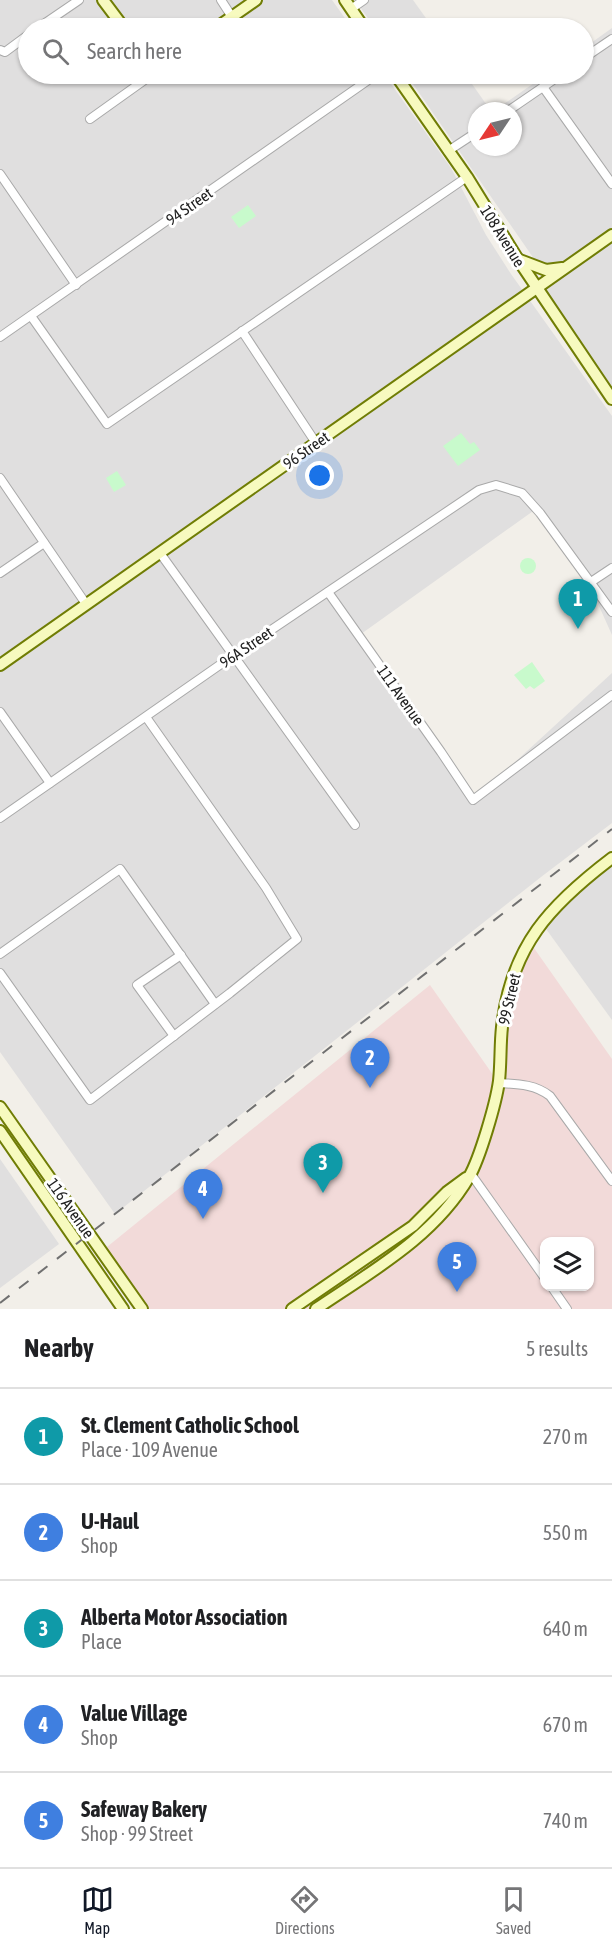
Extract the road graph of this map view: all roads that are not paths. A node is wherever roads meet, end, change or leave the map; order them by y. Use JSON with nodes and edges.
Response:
{"nodes":[{"id":1,"x":79,"y":0,"type":"edge"},
{"id":2,"x":103,"y":0,"type":"edge"},
{"id":3,"x":221,"y":0,"type":"edge"},
{"id":4,"x":256,"y":0,"type":"edge"},
{"id":5,"x":364,"y":0,"type":"edge"},
{"id":6,"x":348,"y":5,"type":"edge"},
{"id":7,"x":232,"y":17,"type":"joint"},
{"id":8,"x":53,"y":18,"type":"edge"},
{"id":9,"x":116,"y":18,"type":"edge"},
{"id":10,"x":357,"y":18,"type":"edge"},
{"id":11,"x":612,"y":39,"type":"edge"},
{"id":12,"x":18,"y":41,"type":"edge"},
{"id":13,"x":2,"y":51,"type":"edge"},
{"id":14,"x":594,"y":51,"type":"edge"},
{"id":15,"x":139,"y":84,"type":"edge"},
{"id":16,"x":362,"y":84,"type":"edge"},
{"id":17,"x":401,"y":84,"type":"edge"},
{"id":18,"x":547,"y":84,"type":"edge"},
{"id":19,"x":543,"y":87,"type":"junction"},
{"id":20,"x":521,"y":102,"type":"edge"},
{"id":21,"x":90,"y":119,"type":"dead end"},
{"id":22,"x":468,"y":138,"type":"edge"},
{"id":23,"x":448,"y":151,"type":"junction"},
{"id":24,"x":0,"y":174,"type":"edge"},
{"id":25,"x":467,"y":177,"type":"junction"},
{"id":26,"x":612,"y":184,"type":"edge"},
{"id":27,"x":612,"y":235,"type":"edge"},
{"id":28,"x":517,"y":258,"type":"junction"},
{"id":29,"x":565,"y":268,"type":"junction"},
{"id":30,"x":76,"y":285,"type":"junction"},
{"id":31,"x":537,"y":287,"type":"junction"},
{"id":32,"x":31,"y":316,"type":"junction"},
{"id":33,"x":242,"y":331,"type":"junction"},
{"id":34,"x":0,"y":337,"type":"edge"},
{"id":35,"x":612,"y":399,"type":"edge"},
{"id":36,"x":316,"y":443,"type":"junction"},
{"id":37,"x":0,"y":478,"type":"edge"},
{"id":38,"x":44,"y":543,"type":"junction"},
{"id":39,"x":160,"y":553,"type":"junction"},
{"id":40,"x":612,"y":568,"type":"edge"},
{"id":41,"x":0,"y":573,"type":"edge"},
{"id":42,"x":591,"y":582,"type":"junction"},
{"id":43,"x":328,"y":592,"type":"junction"},
{"id":44,"x":86,"y":604,"type":"junction"},
{"id":45,"x":612,"y":612,"type":"edge"},
{"id":46,"x":234,"y":655,"type":"junction"},
{"id":47,"x":0,"y":665,"type":"edge"},
{"id":48,"x":612,"y":695,"type":"edge"},
{"id":49,"x":0,"y":712,"type":"edge"},
{"id":50,"x":146,"y":717,"type":"junction"},
{"id":51,"x":50,"y":783,"type":"junction"},
{"id":52,"x":0,"y":818,"type":"edge"},
{"id":53,"x":355,"y":825,"type":"dead end"},
{"id":54,"x":612,"y":858,"type":"edge"},
{"id":55,"x":0,"y":954,"type":"edge"},
{"id":56,"x":181,"y":955,"type":"junction"},
{"id":57,"x":0,"y":973,"type":"edge"},
{"id":58,"x":215,"y":1004,"type":"junction"},
{"id":59,"x":174,"y":1036,"type":"junction"},
{"id":60,"x":499,"y":1083,"type":"junction"},
{"id":61,"x":0,"y":1107,"type":"edge"},
{"id":62,"x":0,"y":1131,"type":"edge"},
{"id":63,"x":471,"y":1174,"type":"junction"},
{"id":64,"x":612,"y":1181,"type":"edge"},
{"id":65,"x":102,"y":1251,"type":"junction"},
{"id":66,"x":90,"y":1260,"type":"junction"},
{"id":67,"x":540,"y":1271,"type":"edge"},
{"id":68,"x":554,"y":1291,"type":"edge"},
{"id":69,"x":123,"y":1309,"type":"edge"},
{"id":70,"x":142,"y":1309,"type":"edge"},
{"id":71,"x":292,"y":1309,"type":"edge"},
{"id":72,"x":316,"y":1309,"type":"edge"},
{"id":73,"x":567,"y":1309,"type":"edge"}],
"edges":[{"from":1,"to":8,"type":"street"},
{"from":2,"to":9,"type":"street"},
{"from":3,"to":7,"type":"street"},
{"from":4,"to":7,"type":"street"},
{"from":5,"to":6,"type":"street"},
{"from":6,"to":10,"type":"street"},
{"from":11,"to":14,"type":"street"},
{"from":12,"to":13,"type":"street"},
{"from":15,"to":21,"type":"street"},
{"from":16,"to":30,"type":"street","name":"94 Street"},
{"from":17,"to":23,"type":"street","name":"108 Avenue"},
{"from":18,"to":19,"type":"street"},
{"from":19,"to":20,"type":"street"},
{"from":19,"to":26,"type":"street"},
{"from":22,"to":23,"type":"street"},
{"from":23,"to":25,"type":"street","name":"108 Avenue"},
{"from":24,"to":30,"type":"street"},
{"from":25,"to":28,"type":"street","name":"108 Avenue"},
{"from":25,"to":33,"type":"street"},
{"from":27,"to":29,"type":"street","name":"96 Street"},
{"from":28,"to":29,"type":"street"},
{"from":28,"to":31,"type":"street","name":"108 Avenue"},
{"from":29,"to":31,"type":"street","name":"96 Street"},
{"from":30,"to":32,"type":"street","name":"94 Street"},
{"from":31,"to":35,"type":"street","name":"108 Avenue"},
{"from":31,"to":36,"type":"street","name":"96 Street"},
{"from":32,"to":33,"type":"street"},
{"from":32,"to":34,"type":"street","name":"94 Street"},
{"from":33,"to":36,"type":"street"},
{"from":36,"to":39,"type":"street","name":"96 Street"},
{"from":37,"to":38,"type":"street"},
{"from":38,"to":41,"type":"street"},
{"from":38,"to":44,"type":"street"},
{"from":39,"to":44,"type":"street","name":"96 Street"},
{"from":39,"to":46,"type":"street"},
{"from":40,"to":42,"type":"street"},
{"from":42,"to":43,"type":"street","name":"96A Street"},
{"from":42,"to":45,"type":"street"},
{"from":43,"to":46,"type":"street","name":"96A Street"},
{"from":43,"to":48,"type":"street","name":"111 Avenue"},
{"from":44,"to":47,"type":"street","name":"96 Street"},
{"from":46,"to":50,"type":"street","name":"96A Street"},
{"from":46,"to":53,"type":"street"},
{"from":49,"to":51,"type":"street"},
{"from":50,"to":51,"type":"street","name":"96A Street"},
{"from":50,"to":58,"type":"street"},
{"from":51,"to":52,"type":"street","name":"96A Street"},
{"from":54,"to":60,"type":"street","name":"99 Street"},
{"from":55,"to":56,"type":"street"},
{"from":56,"to":58,"type":"street"},
{"from":56,"to":59,"type":"street"},
{"from":57,"to":59,"type":"street"},
{"from":58,"to":59,"type":"street"},
{"from":60,"to":63,"type":"street","name":"99 Street"},
{"from":60,"to":64,"type":"street"},
{"from":61,"to":65,"type":"street","name":"116 Avenue"},
{"from":62,"to":66,"type":"street","name":"116 Avenue"},
{"from":63,"to":67,"type":"street"},
{"from":63,"to":71,"type":"street"},
{"from":63,"to":72,"type":"street","name":"99 Street"},
{"from":65,"to":66,"type":"street"},
{"from":65,"to":70,"type":"street","name":"116 Avenue"},
{"from":66,"to":69,"type":"street","name":"116 Avenue"},
{"from":68,"to":73,"type":"street"}]}
